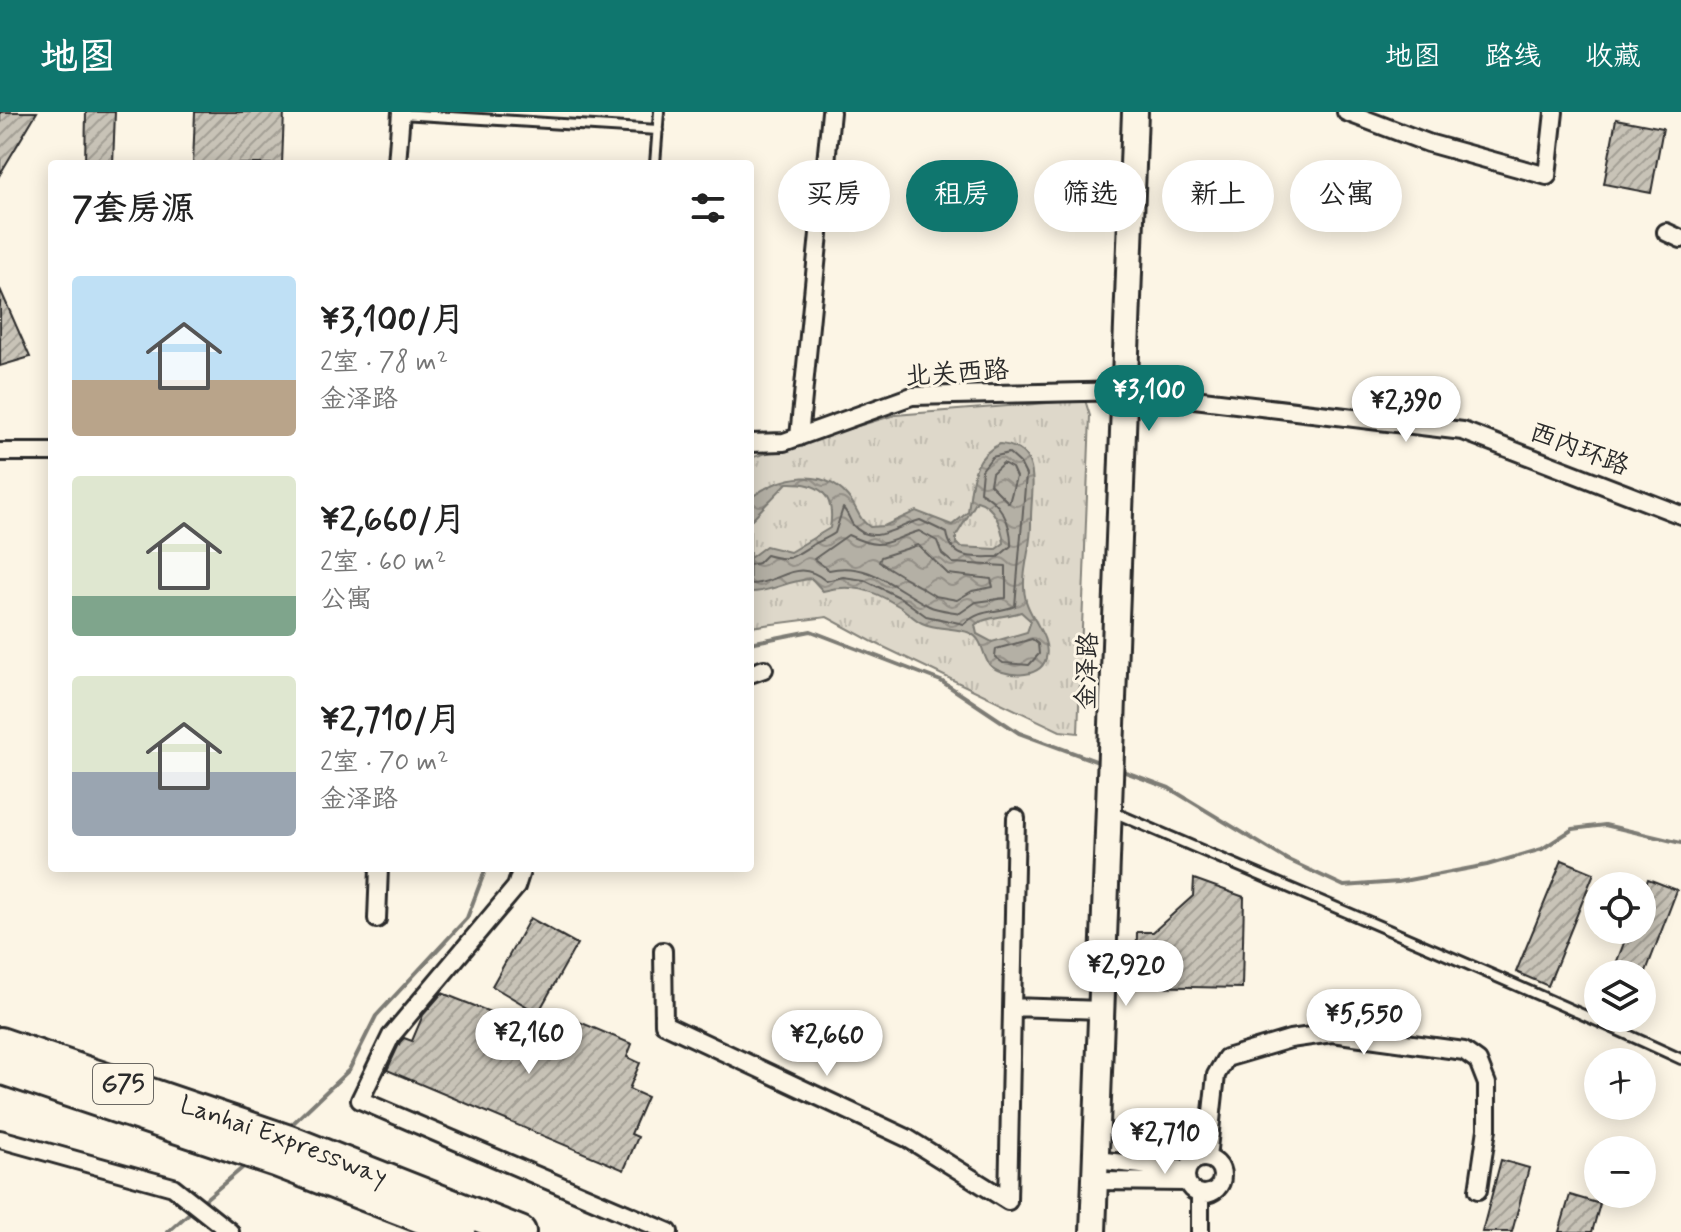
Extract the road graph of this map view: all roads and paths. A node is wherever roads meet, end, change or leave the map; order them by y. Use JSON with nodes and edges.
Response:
{"nodes":[{"id":1,"x":659,"y":112,"type":"edge"},
{"id":2,"x":831,"y":112,"type":"edge"},
{"id":3,"x":1135,"y":112,"type":"edge"},
{"id":4,"x":1346,"y":112,"type":"edge"},
{"id":5,"x":1554,"y":112,"type":"edge"},
{"id":6,"x":401,"y":113,"type":"edge"},
{"id":7,"x":1366,"y":115,"type":"edge"},
{"id":8,"x":658,"y":130,"type":"junction"},
{"id":9,"x":397,"y":160,"type":"edge"},
{"id":10,"x":655,"y":160,"type":"edge"},
{"id":11,"x":1127,"y":391,"type":"junction"},
{"id":12,"x":799,"y":437,"type":"junction"},
{"id":13,"x":754,"y":443,"type":"edge"},
{"id":14,"x":0,"y":452,"type":"edge"},
{"id":15,"x":48,"y":452,"type":"edge"},
{"id":16,"x":1681,"y":515,"type":"edge"},
{"id":17,"x":1110,"y":810,"type":"junction"},
{"id":18,"x":1016,"y":818,"type":"dead end"},
{"id":19,"x":379,"y":872,"type":"edge"},
{"id":20,"x":521,"y":872,"type":"edge"},
{"id":21,"x":377,"y":919,"type":"dead end"},
{"id":22,"x":663,"y":951,"type":"dead end"},
{"id":23,"x":1012,"y":1007,"type":"junction"},
{"id":24,"x":1102,"y":1010,"type":"junction"},
{"id":25,"x":0,"y":1043,"type":"edge"},
{"id":26,"x":1681,"y":1059,"type":"edge"},
{"id":27,"x":0,"y":1068,"type":"edge"},
{"id":28,"x":238,"y":1135,"type":"junction"},
{"id":29,"x":0,"y":1139,"type":"edge"},
{"id":30,"x":278,"y":1149,"type":"junction"},
{"id":31,"x":1207,"y":1158,"type":"junction"},
{"id":32,"x":1095,"y":1170,"type":"junction"},
{"id":33,"x":1186,"y":1176,"type":"junction"},
{"id":34,"x":1478,"y":1190,"type":"dead end"},
{"id":35,"x":1200,"y":1195,"type":"junction"},
{"id":36,"x":230,"y":1232,"type":"edge"},
{"id":37,"x":460,"y":1232,"type":"edge"},
{"id":38,"x":520,"y":1232,"type":"edge"},
{"id":39,"x":669,"y":1232,"type":"edge"},
{"id":40,"x":1093,"y":1232,"type":"edge"},
{"id":41,"x":1200,"y":1232,"type":"edge"}],
"edges":[{"from":1,"to":8,"type":"lane"},
{"from":2,"to":12,"type":"street"},
{"from":3,"to":11,"type":"main road","name":"金泽路"},
{"from":4,"to":7,"type":"street"},
{"from":5,"to":7,"type":"street"},
{"from":6,"to":8,"type":"lane"},
{"from":6,"to":9,"type":"street"},
{"from":8,"to":10,"type":"lane"},
{"from":11,"to":12,"type":"street","name":"北关西路"},
{"from":11,"to":16,"type":"street","name":"西内环路"},
{"from":11,"to":17,"type":"main road","name":"金泽路"},
{"from":12,"to":13,"type":"street","name":"北关西路"},
{"from":14,"to":15,"type":"street"},
{"from":17,"to":24,"type":"main road","name":"金泽路"},
{"from":17,"to":26,"type":"lane"},
{"from":18,"to":23,"type":"street"},
{"from":19,"to":21,"type":"street"},
{"from":20,"to":39,"type":"street"},
{"from":22,"to":23,"type":"street"},
{"from":23,"to":24,"type":"street"},
{"from":24,"to":32,"type":"main road","name":"金泽路"},
{"from":25,"to":28,"type":"highway","name":"Lanhai Expressway","number":"G75"},
{"from":27,"to":28,"type":"highway","name":"Lanhai Expressway","number":"G75"},
{"from":28,"to":30,"type":"highway","name":"Lanhai Expressway","number":"G75"},
{"from":29,"to":36,"type":"street"},
{"from":30,"to":37,"type":"highway","name":"Lanhai Expressway","number":"G75"},
{"from":30,"to":38,"type":"highway","name":"Lanhai Expressway","number":"G75"},
{"from":31,"to":33,"type":"street"},
{"from":31,"to":34,"type":"street"},
{"from":31,"to":35,"type":"street"},
{"from":32,"to":33,"type":"street"},
{"from":32,"to":40,"type":"main road","name":"金泽路"},
{"from":33,"to":35,"type":"street"},
{"from":35,"to":41,"type":"street"}]}
